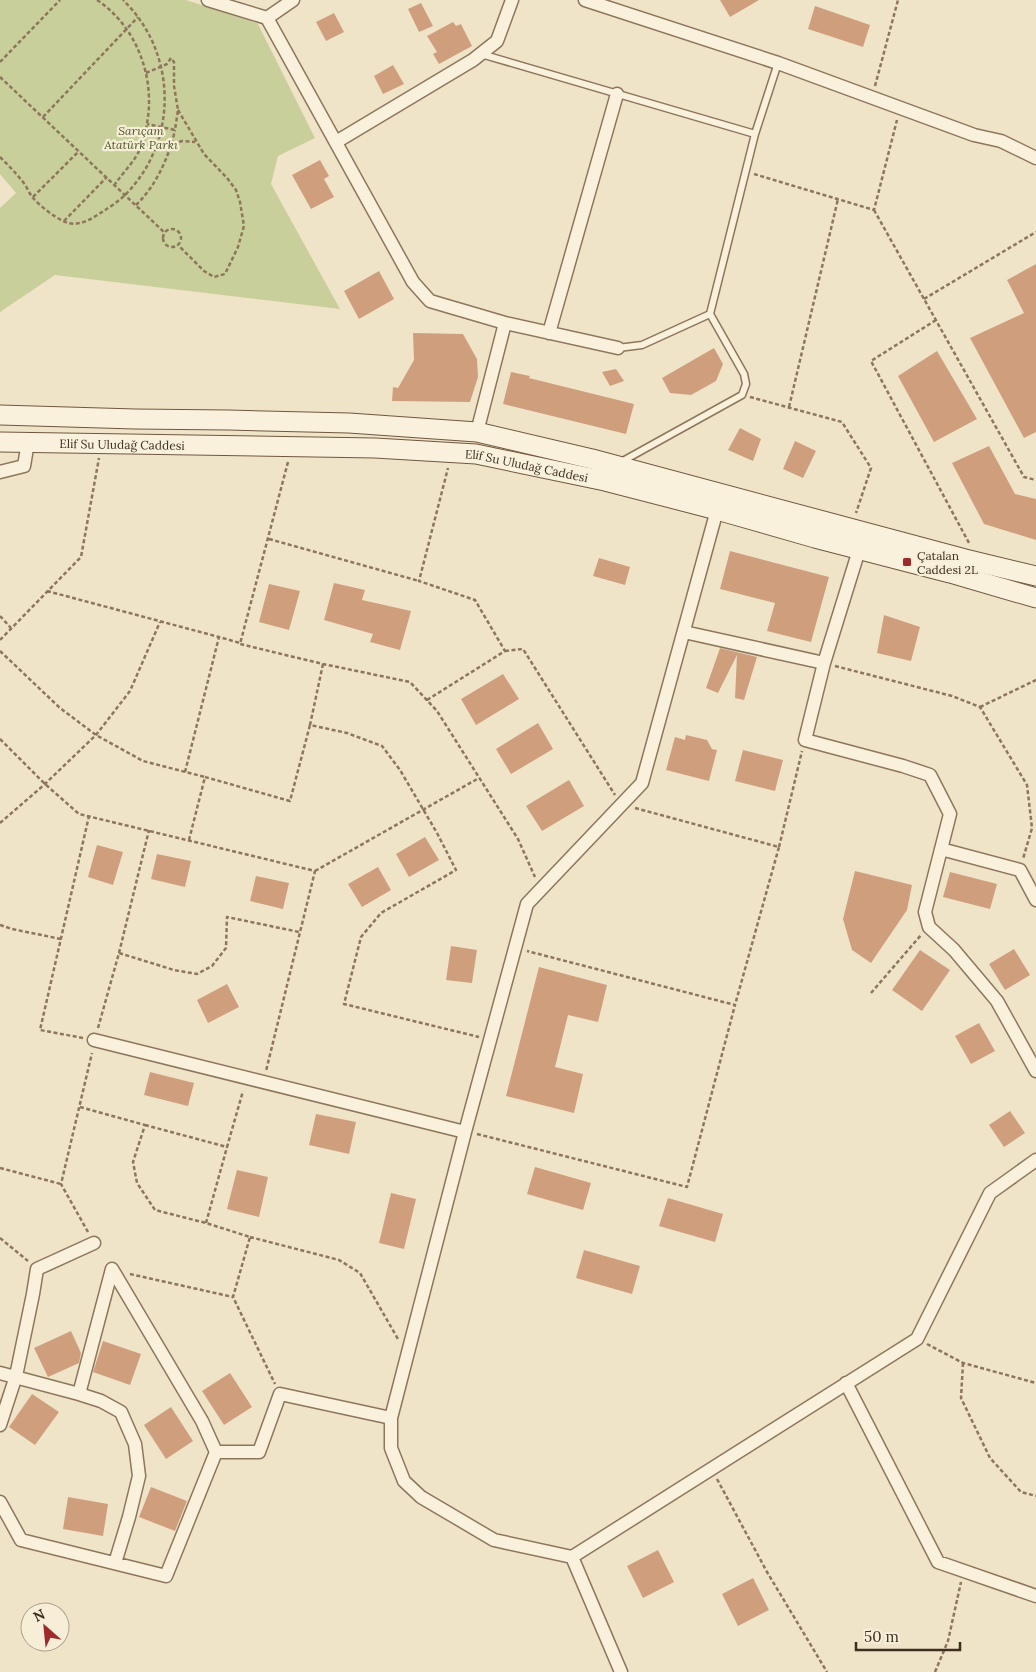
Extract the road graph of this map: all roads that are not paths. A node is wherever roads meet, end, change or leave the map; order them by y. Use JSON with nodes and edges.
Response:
{"nodes":[{"id":1,"x":208,"y":0,"type":"edge"},
{"id":2,"x":293,"y":0,"type":"edge"},
{"id":3,"x":512,"y":0,"type":"edge"},
{"id":4,"x":585,"y":0,"type":"edge"},
{"id":5,"x":267,"y":18,"type":"junction"},
{"id":6,"x":480,"y":54,"type":"junction"},
{"id":7,"x":778,"y":63,"type":"junction"},
{"id":8,"x":617,"y":94,"type":"junction"},
{"id":9,"x":755,"y":134,"type":"junction"},
{"id":10,"x":336,"y":142,"type":"junction"},
{"id":11,"x":1036,"y":158,"type":"edge"},
{"id":12,"x":710,"y":314,"type":"junction"},
{"id":13,"x":504,"y":323,"type":"junction"},
{"id":14,"x":549,"y":333,"type":"junction"},
{"id":15,"x":618,"y":348,"type":"joint"},
{"id":16,"x":0,"y":414,"type":"edge"},
{"id":17,"x":478,"y":432,"type":"junction"},
{"id":18,"x":0,"y":442,"type":"edge"},
{"id":19,"x":28,"y":442,"type":"junction"},
{"id":20,"x":616,"y":465,"type":"junction"},
{"id":21,"x":0,"y":472,"type":"edge"},
{"id":22,"x":717,"y":510,"type":"junction"},
{"id":23,"x":859,"y":550,"type":"junction"},
{"id":24,"x":1036,"y":576,"type":"edge"},
{"id":25,"x":1036,"y":598,"type":"edge"},
{"id":26,"x":684,"y":632,"type":"junction"},
{"id":27,"x":824,"y":663,"type":"junction"},
{"id":28,"x":941,"y":849,"type":"junction"},
{"id":29,"x":1036,"y":900,"type":"edge"},
{"id":30,"x":94,"y":1040,"type":"road end"},
{"id":31,"x":1036,"y":1071,"type":"edge"},
{"id":32,"x":466,"y":1132,"type":"junction"},
{"id":33,"x":1036,"y":1160,"type":"edge"},
{"id":34,"x":94,"y":1243,"type":"road end"},
{"id":35,"x":0,"y":1373,"type":"edge"},
{"id":36,"x":16,"y":1376,"type":"junction"},
{"id":37,"x":846,"y":1384,"type":"junction"},
{"id":38,"x":79,"y":1394,"type":"junction"},
{"id":39,"x":391,"y":1418,"type":"junction"},
{"id":40,"x":0,"y":1425,"type":"edge"},
{"id":41,"x":216,"y":1452,"type":"junction"},
{"id":42,"x":0,"y":1502,"type":"edge"},
{"id":43,"x":572,"y":1557,"type":"junction"},
{"id":44,"x":115,"y":1563,"type":"junction"},
{"id":45,"x":1036,"y":1596,"type":"edge"},
{"id":46,"x":621,"y":1672,"type":"edge"}],
"edges":[{"from":1,"to":5,"type":"street"},
{"from":2,"to":5,"type":"street"},
{"from":3,"to":6,"type":"street"},
{"from":4,"to":7,"type":"street"},
{"from":5,"to":10,"type":"street"},
{"from":6,"to":8,"type":"lane"},
{"from":6,"to":10,"type":"street"},
{"from":7,"to":9,"type":"lane"},
{"from":7,"to":11,"type":"street"},
{"from":8,"to":9,"type":"lane"},
{"from":8,"to":14,"type":"street"},
{"from":9,"to":12,"type":"lane"},
{"from":10,"to":13,"type":"street"},
{"from":12,"to":15,"type":"lane"},
{"from":12,"to":20,"type":"lane"},
{"from":13,"to":14,"type":"street"},
{"from":13,"to":17,"type":"street"},
{"from":14,"to":15,"type":"street"},
{"from":16,"to":17,"type":"main road","name":"Elif Su Uludağ Caddesi"},
{"from":17,"to":20,"type":"main road","name":"Elif Su Uludağ Caddesi"},
{"from":18,"to":19,"type":"main road","name":"Elif Su Uludağ Caddesi"},
{"from":19,"to":21,"type":"street"},
{"from":19,"to":22,"type":"main road","name":"Elif Su Uludağ Caddesi"},
{"from":20,"to":24,"type":"main road","name":"Elif Su Uludağ Caddesi"},
{"from":22,"to":23,"type":"main road","name":"Elif Su Uludağ Caddesi"},
{"from":22,"to":26,"type":"street"},
{"from":23,"to":25,"type":"main road","name":"Elif Su Uludağ Caddesi"},
{"from":23,"to":27,"type":"street"},
{"from":26,"to":27,"type":"street"},
{"from":26,"to":32,"type":"street"},
{"from":27,"to":28,"type":"street"},
{"from":28,"to":29,"type":"street"},
{"from":28,"to":31,"type":"street"},
{"from":30,"to":32,"type":"street"},
{"from":32,"to":39,"type":"street"},
{"from":33,"to":37,"type":"street"},
{"from":34,"to":36,"type":"street"},
{"from":35,"to":36,"type":"street"},
{"from":36,"to":38,"type":"street"},
{"from":36,"to":40,"type":"street"},
{"from":37,"to":43,"type":"street"},
{"from":37,"to":45,"type":"street"},
{"from":38,"to":41,"type":"street"},
{"from":38,"to":44,"type":"street"},
{"from":39,"to":41,"type":"street"},
{"from":39,"to":43,"type":"street"},
{"from":41,"to":44,"type":"street"},
{"from":42,"to":44,"type":"street"},
{"from":43,"to":46,"type":"street"}]}
